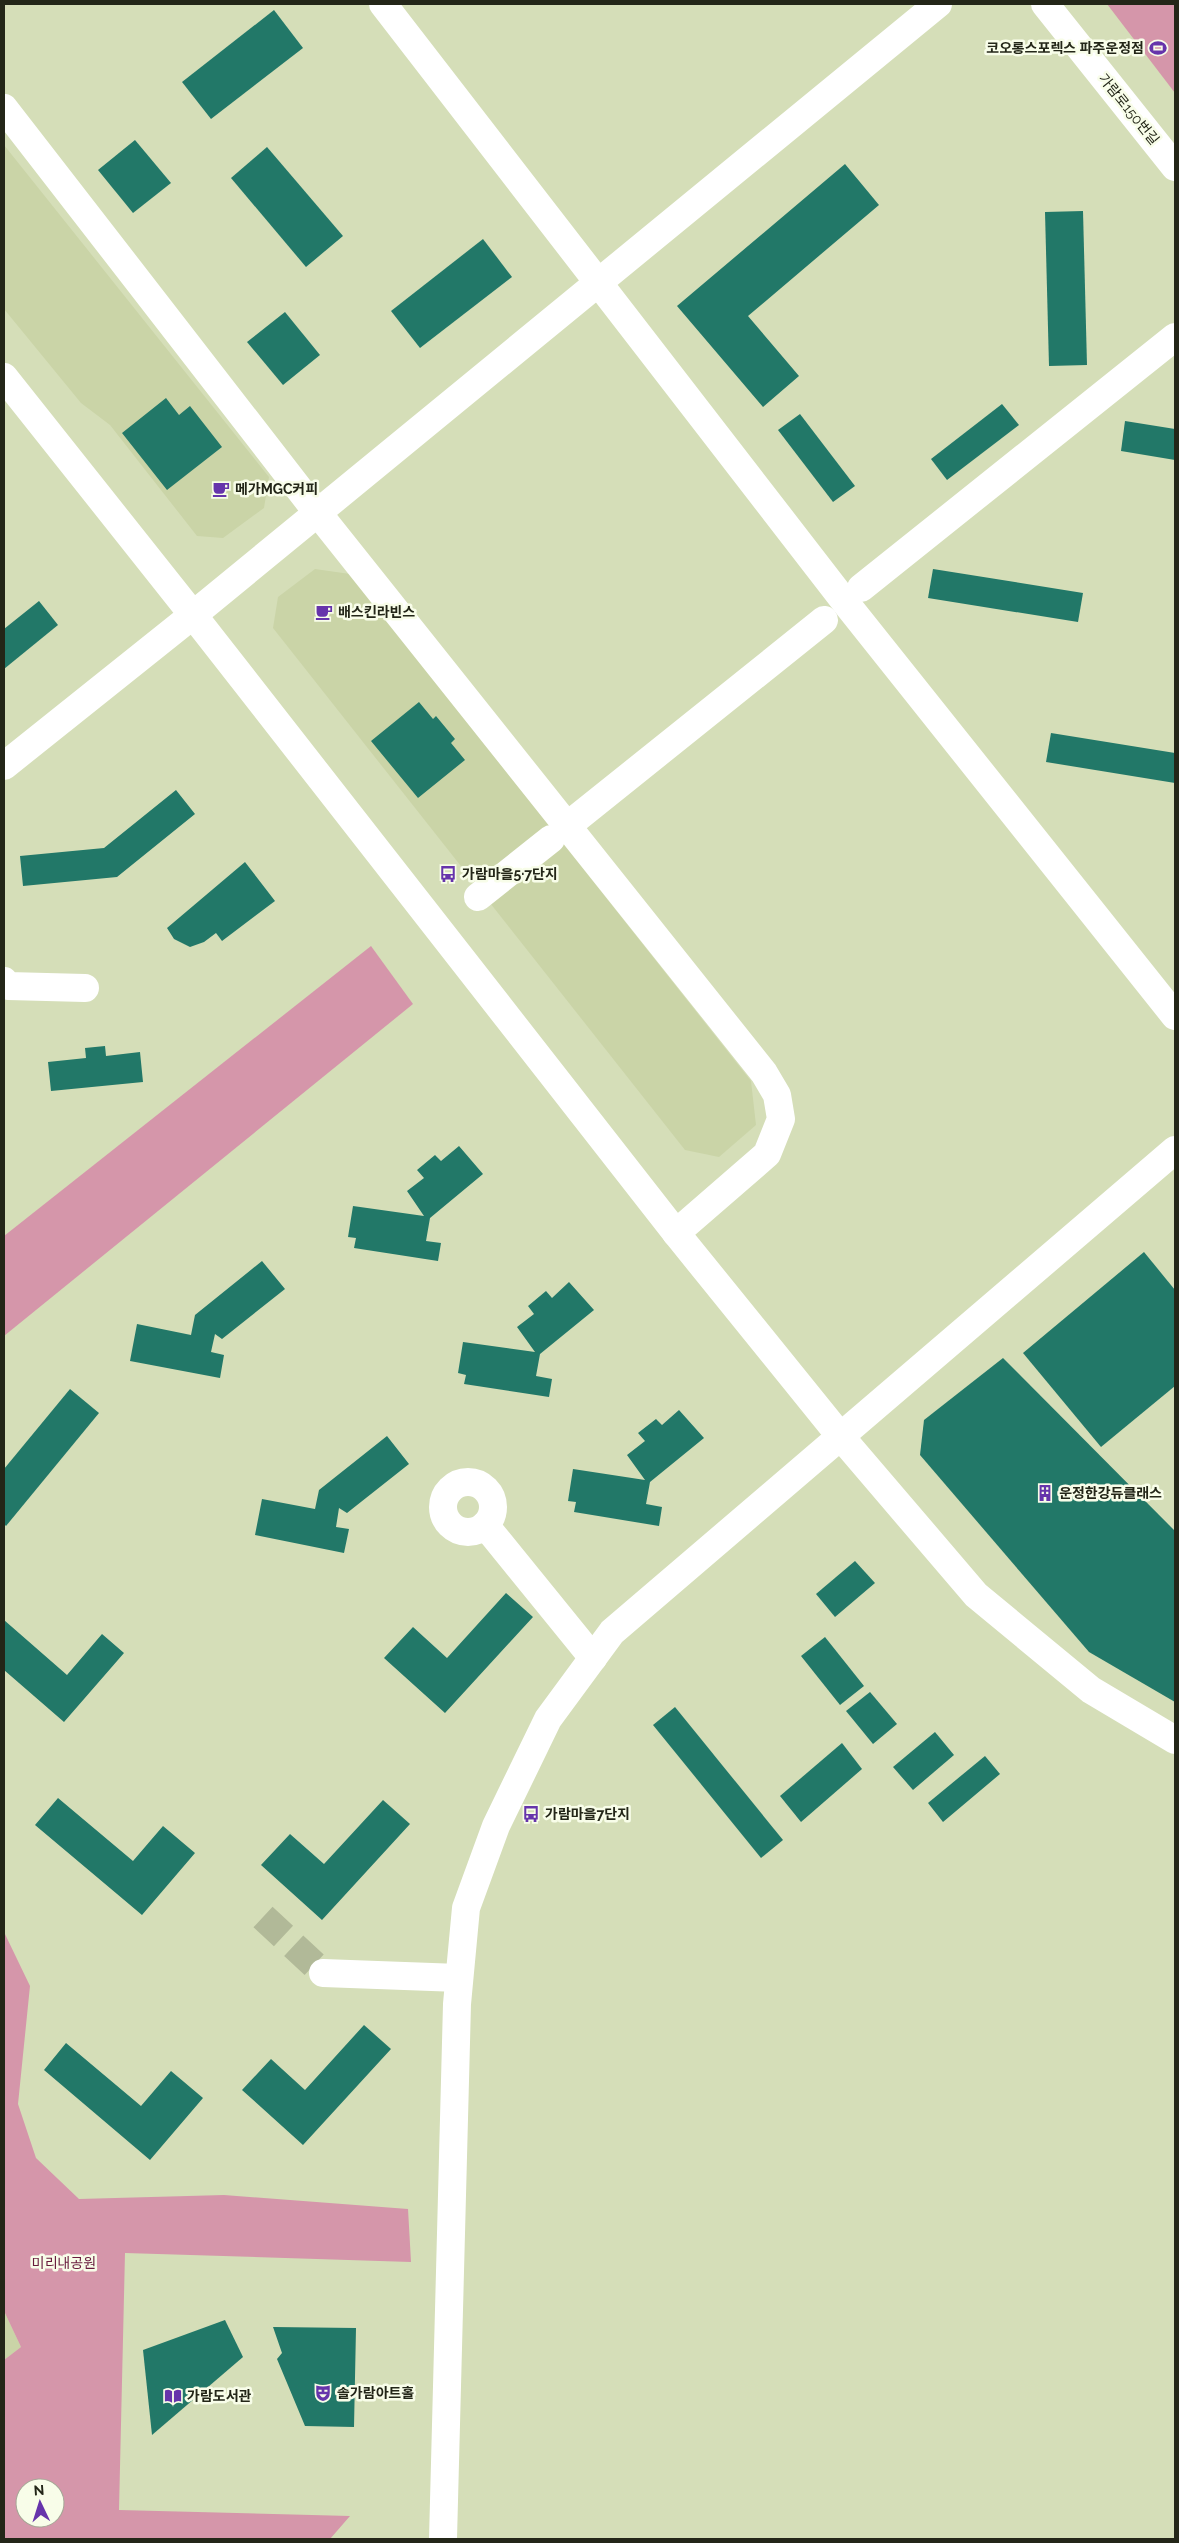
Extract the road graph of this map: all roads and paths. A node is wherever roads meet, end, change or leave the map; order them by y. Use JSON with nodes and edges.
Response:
{"nodes":[{"id":1,"x":383,"y":4,"type":"edge"},
{"id":2,"x":938,"y":4,"type":"edge"},
{"id":3,"x":1045,"y":4,"type":"edge"},
{"id":4,"x":4,"y":108,"type":"edge"},
{"id":5,"x":1175,"y":167,"type":"edge"},
{"id":6,"x":597,"y":282,"type":"junction"},
{"id":7,"x":1175,"y":337,"type":"edge"},
{"id":8,"x":4,"y":377,"type":"edge"},
{"id":9,"x":317,"y":512,"type":"junction"},
{"id":10,"x":862,"y":588,"type":"dead end"},
{"id":11,"x":193,"y":614,"type":"junction"},
{"id":12,"x":824,"y":620,"type":"dead end"},
{"id":13,"x":4,"y":766,"type":"edge"},
{"id":14,"x":577,"y":818,"type":"dead end"},
{"id":15,"x":551,"y":839,"type":"dead end"},
{"id":16,"x":478,"y":897,"type":"dead end"},
{"id":17,"x":4,"y":981,"type":"edge"},
{"id":18,"x":86,"y":988,"type":"dead end"},
{"id":19,"x":1175,"y":1016,"type":"edge"},
{"id":20,"x":1175,"y":1150,"type":"edge"},
{"id":21,"x":676,"y":1233,"type":"junction"},
{"id":22,"x":841,"y":1437,"type":"junction"},
{"id":23,"x":485,"y":1524,"type":"dead end"},
{"id":24,"x":593,"y":1658,"type":"junction"},
{"id":25,"x":1175,"y":1740,"type":"edge"},
{"id":26,"x":323,"y":1973,"type":"tunnel mouth"},
{"id":27,"x":459,"y":1978,"type":"junction"},
{"id":28,"x":443,"y":2539,"type":"edge"}],
"edges":[{"from":1,"to":6,"type":"street"},
{"from":2,"to":6,"type":"street"},
{"from":3,"to":5,"type":"street","name":"가람로150번길"},
{"from":4,"to":9,"type":"street"},
{"from":6,"to":9,"type":"street"},
{"from":6,"to":19,"type":"street"},
{"from":7,"to":10,"type":"street"},
{"from":8,"to":11,"type":"street"},
{"from":9,"to":11,"type":"street"},
{"from":9,"to":21,"type":"street"},
{"from":11,"to":13,"type":"street"},
{"from":11,"to":21,"type":"street"},
{"from":12,"to":14,"type":"street"},
{"from":15,"to":16,"type":"street"},
{"from":17,"to":18,"type":"street"},
{"from":20,"to":22,"type":"street"},
{"from":21,"to":22,"type":"street"},
{"from":22,"to":24,"type":"street"},
{"from":22,"to":25,"type":"street"},
{"from":23,"to":24,"type":"street"},
{"from":24,"to":27,"type":"street"},
{"from":26,"to":27,"type":"street"},
{"from":27,"to":28,"type":"street"}]}
